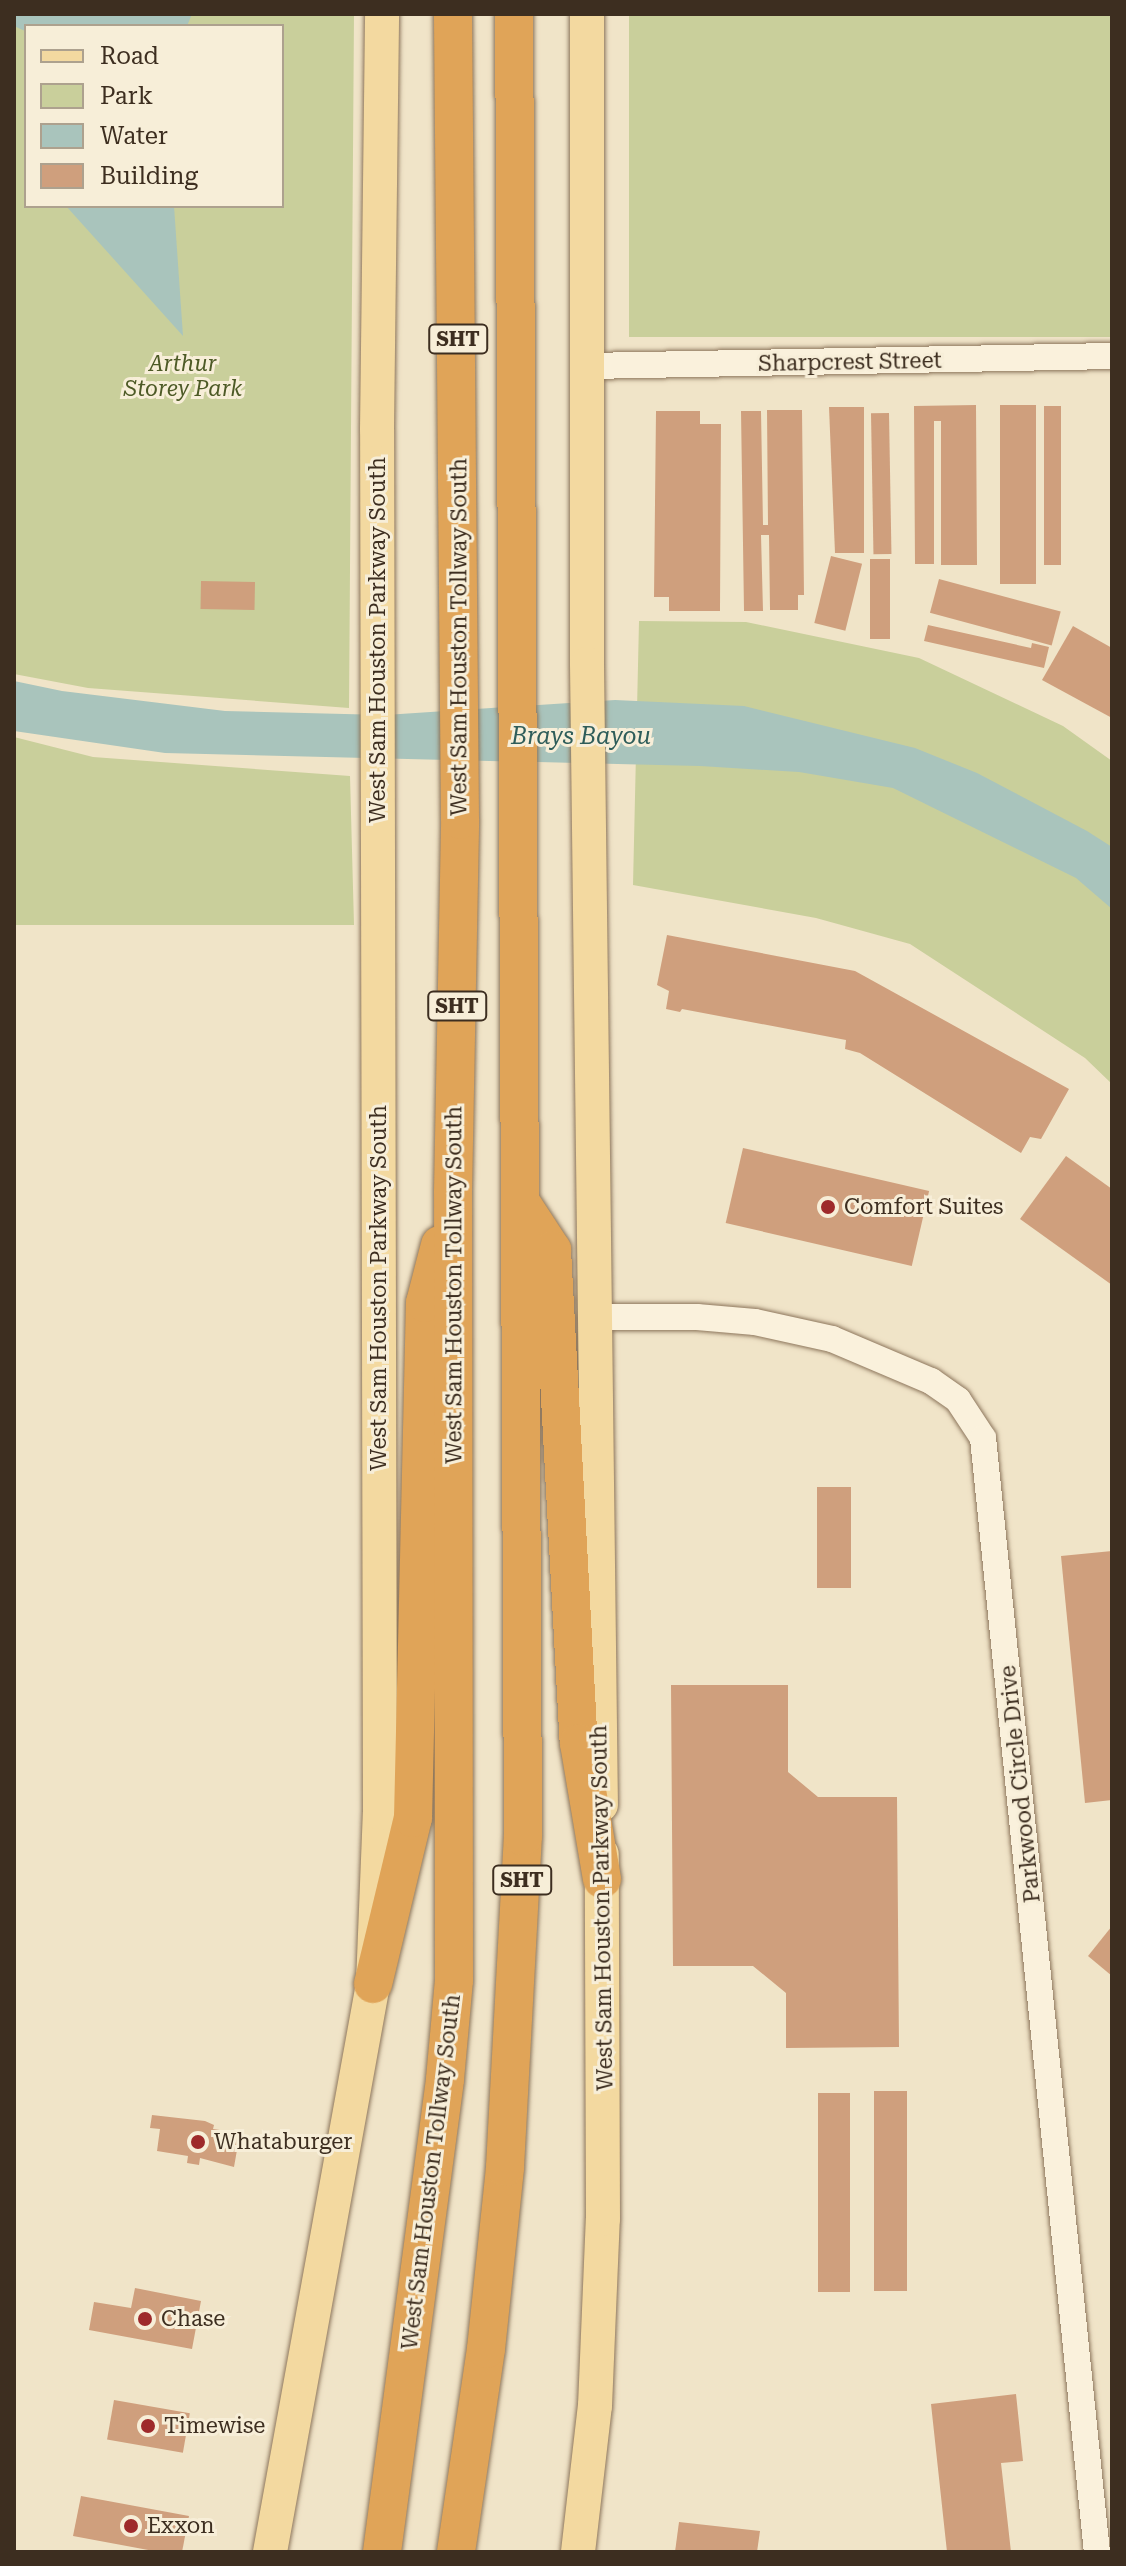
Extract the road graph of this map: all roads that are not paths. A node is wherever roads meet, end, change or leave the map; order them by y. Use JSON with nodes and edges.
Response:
{"nodes":[{"id":1,"x":382,"y":14,"type":"edge"},
{"id":2,"x":453,"y":14,"type":"edge"},
{"id":3,"x":514,"y":14,"type":"edge"},
{"id":4,"x":587,"y":14,"type":"edge"},
{"id":5,"x":1112,"y":356,"type":"edge"},
{"id":6,"x":588,"y":366,"type":"junction"},
{"id":7,"x":453,"y":1192,"type":"junction"},
{"id":8,"x":522,"y":1204,"type":"junction"},
{"id":9,"x":596,"y":1317,"type":"junction"},
{"id":10,"x":602,"y":1879,"type":"junction"},
{"id":11,"x":373,"y":1984,"type":"junction"},
{"id":12,"x":275,"y":2547,"type":"edge"},
{"id":13,"x":382,"y":2552,"type":"edge"},
{"id":14,"x":456,"y":2552,"type":"edge"},
{"id":15,"x":578,"y":2552,"type":"edge"},
{"id":16,"x":1097,"y":2552,"type":"edge"}],
"edges":[{"from":1,"to":11,"type":"main road","name":"West Sam Houston Parkway South"},
{"from":2,"to":7,"type":"highway","name":"West Sam Houston Tollway South","number":"SHT"},
{"from":3,"to":8,"type":"highway","number":"SHT"},
{"from":4,"to":6,"type":"main road","name":"West Sam Houston Parkway South"},
{"from":5,"to":6,"type":"street","name":"Sharpcrest Street"},
{"from":6,"to":9,"type":"main road","name":"West Sam Houston Parkway South"},
{"from":7,"to":11,"type":"highway"},
{"from":7,"to":13,"type":"highway","name":"West Sam Houston Tollway South","number":"SHT"},
{"from":8,"to":10,"type":"highway"},
{"from":8,"to":14,"type":"highway","number":"SHT"},
{"from":9,"to":10,"type":"main road","name":"West Sam Houston Parkway South"},
{"from":9,"to":16,"type":"street","name":"Parkwood Circle Drive"},
{"from":10,"to":15,"type":"main road","name":"West Sam Houston Parkway South"},
{"from":11,"to":12,"type":"main road","name":"West Sam Houston Parkway South"}]}
